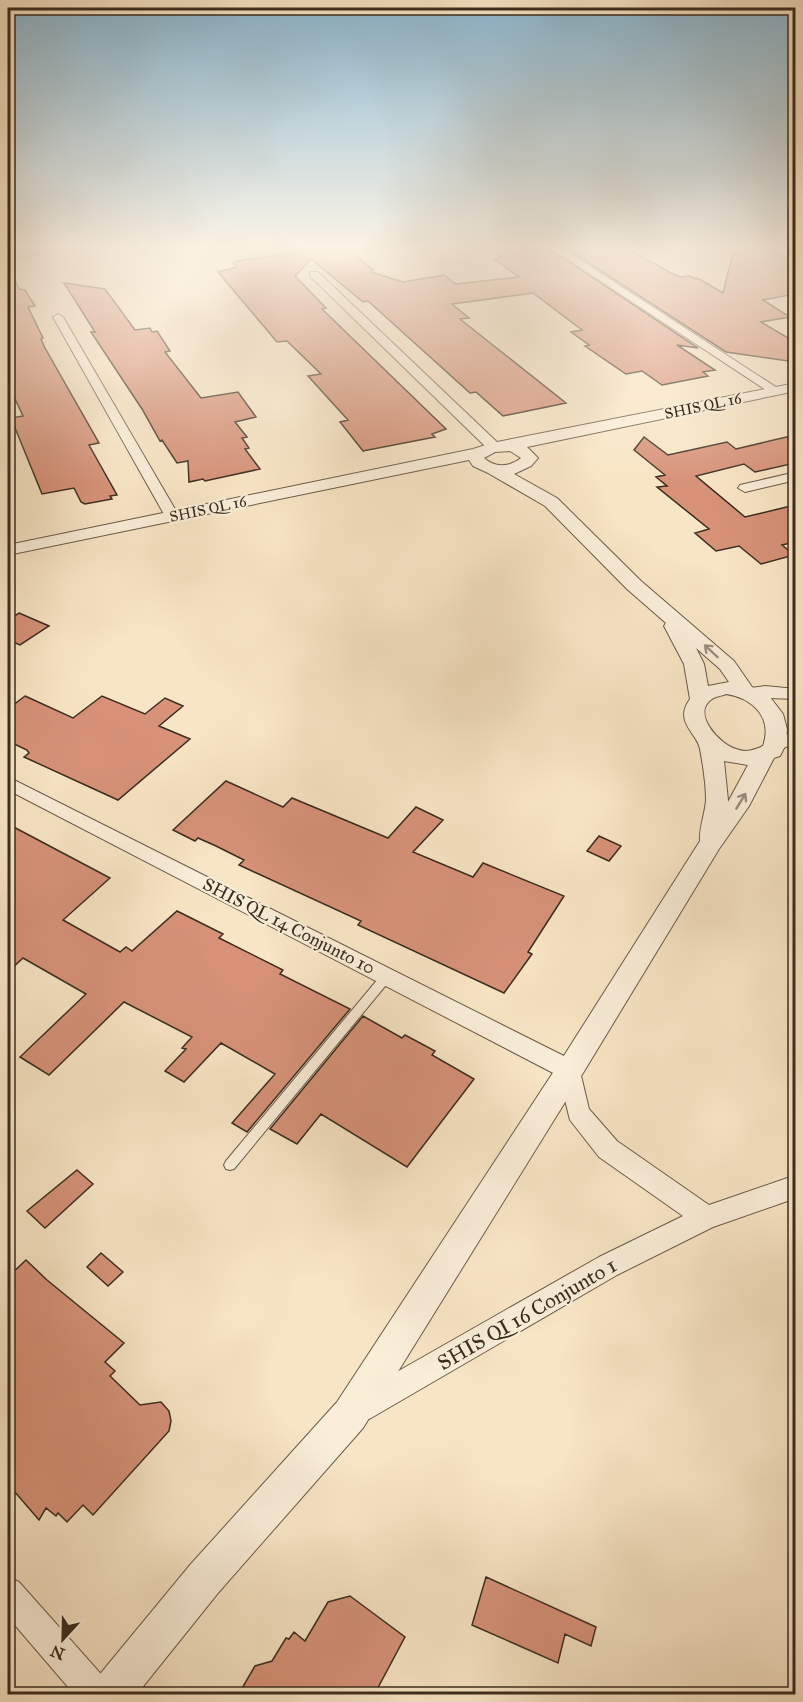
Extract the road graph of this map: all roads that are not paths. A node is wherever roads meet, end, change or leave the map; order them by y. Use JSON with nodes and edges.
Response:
{"nodes":[{"id":1,"x":63,"y":326,"type":"edge"},
{"id":2,"x":371,"y":326,"type":"edge"},
{"id":3,"x":676,"y":326,"type":"edge"},
{"id":4,"x":795,"y":387,"type":"edge"},
{"id":5,"x":776,"y":391,"type":"junction"},
{"id":6,"x":611,"y":425,"type":"junction"},
{"id":7,"x":501,"y":446,"type":"junction"},
{"id":8,"x":529,"y":459,"type":"junction"},
{"id":9,"x":484,"y":462,"type":"junction"},
{"id":10,"x":795,"y":476,"type":"edge"},
{"id":11,"x":745,"y":488,"type":"dead end"},
{"id":12,"x":551,"y":502,"type":"junction"},
{"id":13,"x":172,"y":516,"type":"junction"},
{"id":14,"x":8,"y":550,"type":"edge"},
{"id":15,"x":671,"y":618,"type":"junction"},
{"id":16,"x":746,"y":692,"type":"junction"},
{"id":17,"x":795,"y":694,"type":"edge"},
{"id":18,"x":700,"y":699,"type":"junction"},
{"id":19,"x":778,"y":745,"type":"edge"},
{"id":20,"x":711,"y":747,"type":"junction"},
{"id":21,"x":8,"y":783,"type":"edge"},
{"id":22,"x":711,"y":843,"type":"junction"},
{"id":23,"x":387,"y":976,"type":"junction"},
{"id":24,"x":570,"y":1070,"type":"junction"},
{"id":25,"x":230,"y":1165,"type":"dead end"},
{"id":26,"x":795,"y":1186,"type":"edge"},
{"id":27,"x":706,"y":1218,"type":"junction"},
{"id":28,"x":350,"y":1415,"type":"junction"},
{"id":29,"x":8,"y":1593,"type":"edge"},
{"id":30,"x":96,"y":1695,"type":"edge"},
{"id":31,"x":111,"y":1695,"type":"edge"}],
"edges":[{"from":1,"to":13,"type":"street"},
{"from":2,"to":7,"type":"street"},
{"from":3,"to":5,"type":"street"},
{"from":4,"to":5,"type":"street","name":"SHIS QL 16"},
{"from":5,"to":6,"type":"street","name":"SHIS QL 16"},
{"from":6,"to":7,"type":"street","name":"SHIS QL 16"},
{"from":6,"to":8,"type":"street","name":"SHIS QL 16"},
{"from":7,"to":8,"type":"street"},
{"from":7,"to":9,"type":"street","name":"SHIS QL 16"},
{"from":8,"to":9,"type":"street","name":"SHIS QL 16"},
{"from":8,"to":12,"type":"street"},
{"from":9,"to":12,"type":"street"},
{"from":9,"to":13,"type":"street","name":"SHIS QL 16"},
{"from":10,"to":11,"type":"street"},
{"from":12,"to":15,"type":"street"},
{"from":13,"to":14,"type":"street","name":"SHIS QL 16"},
{"from":16,"to":15,"type":"street","one_way":true},
{"from":15,"to":18,"type":"street"},
{"from":16,"to":17,"type":"street"},
{"from":16,"to":18,"type":"street"},
{"from":16,"to":19,"type":"street"},
{"from":18,"to":20,"type":"street"},
{"from":19,"to":20,"type":"street"},
{"from":22,"to":19,"type":"street","one_way":true},
{"from":20,"to":22,"type":"street"},
{"from":21,"to":23,"type":"street","name":"SHIS QL 14 Conjunto 10"},
{"from":22,"to":24,"type":"street"},
{"from":23,"to":24,"type":"street","name":"SHIS QL 14 Conjunto 10"},
{"from":23,"to":25,"type":"lane"},
{"from":24,"to":27,"type":"street"},
{"from":24,"to":28,"type":"street"},
{"from":26,"to":27,"type":"street","name":"SHIS QI 16 Conjunto 1"},
{"from":27,"to":28,"type":"street","name":"SHIS QI 16 Conjunto 1"},
{"from":28,"to":31,"type":"street"},
{"from":29,"to":30,"type":"street"}]}
